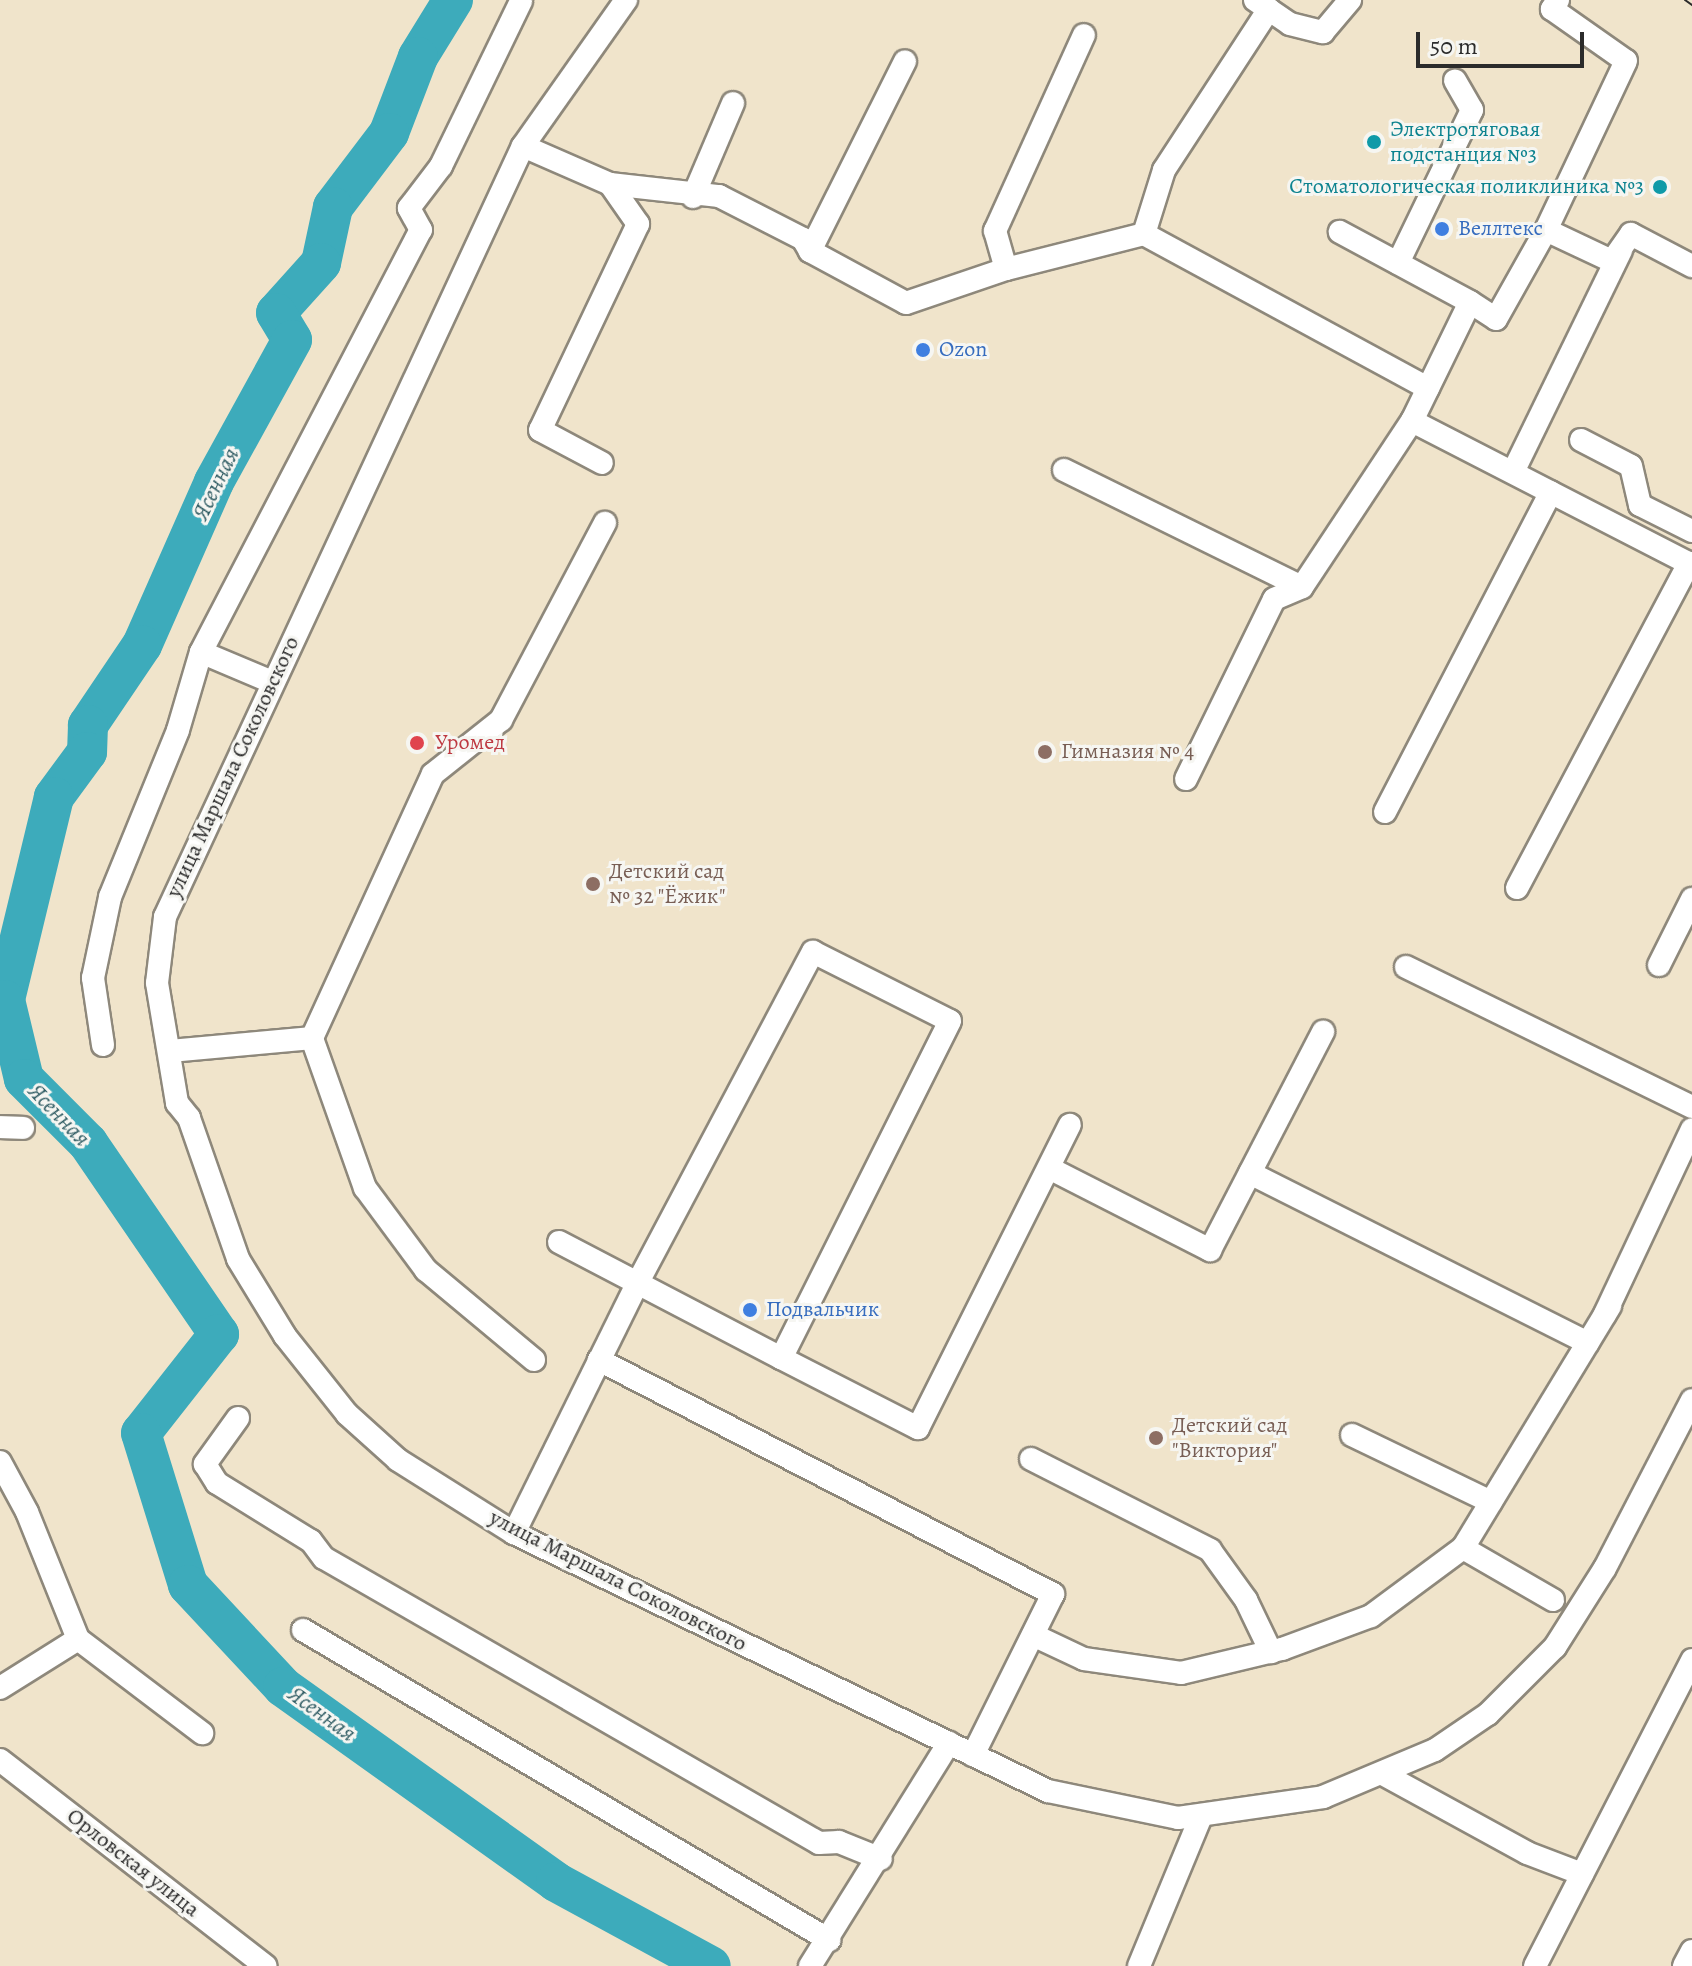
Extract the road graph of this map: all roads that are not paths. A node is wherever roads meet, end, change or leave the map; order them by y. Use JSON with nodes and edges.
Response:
{"nodes":[{"id":1,"x":626,"y":0,"type":"edge"},
{"id":2,"x":1350,"y":0,"type":"edge"},
{"id":3,"x":1558,"y":0,"type":"edge"},
{"id":4,"x":521,"y":1,"type":"edge"},
{"id":5,"x":1262,"y":4,"type":"edge"},
{"id":6,"x":1084,"y":35,"type":"dead end"},
{"id":7,"x":905,"y":61,"type":"dead end"},
{"id":8,"x":1455,"y":80,"type":"dead end"},
{"id":9,"x":733,"y":103,"type":"dead end"},
{"id":10,"x":523,"y":146,"type":"junction"},
{"id":11,"x":610,"y":184,"type":"junction"},
{"id":12,"x":693,"y":197,"type":"junction"},
{"id":13,"x":1546,"y":230,"type":"junction"},
{"id":14,"x":1340,"y":232,"type":"dead end"},
{"id":15,"x":1144,"y":234,"type":"junction"},
{"id":16,"x":1626,"y":241,"type":"junction"},
{"id":17,"x":810,"y":251,"type":"junction"},
{"id":18,"x":1398,"y":263,"type":"junction"},
{"id":19,"x":1692,"y":266,"type":"edge"},
{"id":20,"x":1006,"y":269,"type":"junction"},
{"id":21,"x":1470,"y":302,"type":"junction"},
{"id":22,"x":1428,"y":388,"type":"junction"},
{"id":23,"x":1412,"y":421,"type":"junction"},
{"id":24,"x":1581,"y":440,"type":"dead end"},
{"id":25,"x":602,"y":463,"type":"dead end"},
{"id":26,"x":1064,"y":470,"type":"dead end"},
{"id":27,"x":1513,"y":472,"type":"junction"},
{"id":28,"x":1551,"y":492,"type":"junction"},
{"id":29,"x":605,"y":523,"type":"dead end"},
{"id":30,"x":1692,"y":531,"type":"edge"},
{"id":31,"x":1691,"y":564,"type":"edge"},
{"id":32,"x":1302,"y":587,"type":"junction"},
{"id":33,"x":201,"y":652,"type":"junction"},
{"id":34,"x":272,"y":682,"type":"junction"},
{"id":35,"x":1186,"y":779,"type":"dead end"},
{"id":36,"x":1385,"y":812,"type":"dead end"},
{"id":37,"x":1517,"y":888,"type":"dead end"},
{"id":38,"x":1692,"y":899,"type":"edge"},
{"id":39,"x":1659,"y":965,"type":"dead end"},
{"id":40,"x":1406,"y":967,"type":"dead end"},
{"id":41,"x":1323,"y":1032,"type":"dead end"},
{"id":42,"x":312,"y":1038,"type":"junction"},
{"id":43,"x":103,"y":1045,"type":"dead end"},
{"id":44,"x":170,"y":1051,"type":"junction"},
{"id":45,"x":1692,"y":1107,"type":"edge"},
{"id":46,"x":1070,"y":1125,"type":"dead end"},
{"id":47,"x":0,"y":1127,"type":"edge"},
{"id":48,"x":23,"y":1128,"type":"dead end"},
{"id":49,"x":1692,"y":1129,"type":"edge"},
{"id":50,"x":1049,"y":1168,"type":"junction"},
{"id":51,"x":1250,"y":1173,"type":"junction"},
{"id":52,"x":559,"y":1242,"type":"dead end"},
{"id":53,"x":637,"y":1284,"type":"junction"},
{"id":54,"x":1588,"y":1343,"type":"junction"},
{"id":55,"x":781,"y":1358,"type":"junction"},
{"id":56,"x":534,"y":1360,"type":"dead end"},
{"id":57,"x":599,"y":1360,"type":"junction"},
{"id":58,"x":1692,"y":1400,"type":"edge"},
{"id":59,"x":238,"y":1418,"type":"dead end"},
{"id":60,"x":1352,"y":1435,"type":"dead end"},
{"id":61,"x":1031,"y":1459,"type":"dead end"},
{"id":62,"x":0,"y":1462,"type":"edge"},
{"id":63,"x":1491,"y":1502,"type":"junction"},
{"id":64,"x":514,"y":1533,"type":"junction"},
{"id":65,"x":1463,"y":1548,"type":"junction"},
{"id":66,"x":1553,"y":1600,"type":"dead end"},
{"id":67,"x":303,"y":1630,"type":"dead end"},
{"id":68,"x":1033,"y":1635,"type":"junction"},
{"id":69,"x":78,"y":1639,"type":"junction"},
{"id":70,"x":1271,"y":1652,"type":"junction"},
{"id":71,"x":1692,"y":1660,"type":"edge"},
{"id":72,"x":0,"y":1688,"type":"edge"},
{"id":73,"x":202,"y":1733,"type":"dead end"},
{"id":74,"x":949,"y":1743,"type":"junction"},
{"id":75,"x":973,"y":1755,"type":"junction"},
{"id":76,"x":0,"y":1760,"type":"edge"},
{"id":77,"x":1383,"y":1774,"type":"junction"},
{"id":78,"x":1201,"y":1816,"type":"junction"},
{"id":79,"x":881,"y":1859,"type":"junction"},
{"id":80,"x":1582,"y":1874,"type":"junction"},
{"id":81,"x":829,"y":1940,"type":"junction"},
{"id":82,"x":1692,"y":1951,"type":"edge"},
{"id":83,"x":266,"y":1966,"type":"edge"},
{"id":84,"x":810,"y":1966,"type":"edge"},
{"id":85,"x":1139,"y":1966,"type":"edge"},
{"id":86,"x":1535,"y":1966,"type":"edge"},
{"id":87,"x":1684,"y":1966,"type":"edge"}],
"edges":[{"from":1,"to":10,"type":"street","name":"улица Маршала Соколовского"},
{"from":2,"to":5,"type":"street"},
{"from":3,"to":13,"type":"street"},
{"from":4,"to":33,"type":"street"},
{"from":5,"to":15,"type":"street"},
{"from":6,"to":20,"type":"street"},
{"from":7,"to":17,"type":"street"},
{"from":8,"to":18,"type":"street"},
{"from":9,"to":12,"type":"street"},
{"from":10,"to":11,"type":"street"},
{"from":10,"to":34,"type":"street","name":"улица Маршала Соколовского"},
{"from":11,"to":12,"type":"street"},
{"from":11,"to":25,"type":"street"},
{"from":12,"to":17,"type":"street"},
{"from":13,"to":16,"type":"street"},
{"from":13,"to":21,"type":"street"},
{"from":14,"to":18,"type":"street"},
{"from":15,"to":20,"type":"street"},
{"from":15,"to":22,"type":"street"},
{"from":16,"to":19,"type":"street"},
{"from":16,"to":27,"type":"street"},
{"from":17,"to":20,"type":"street"},
{"from":18,"to":21,"type":"street"},
{"from":21,"to":22,"type":"street"},
{"from":22,"to":23,"type":"street"},
{"from":23,"to":27,"type":"street"},
{"from":23,"to":32,"type":"street"},
{"from":24,"to":30,"type":"street"},
{"from":26,"to":32,"type":"street"},
{"from":27,"to":28,"type":"street"},
{"from":28,"to":31,"type":"street"},
{"from":28,"to":36,"type":"street"},
{"from":29,"to":42,"type":"street"},
{"from":31,"to":37,"type":"street"},
{"from":32,"to":35,"type":"street"},
{"from":33,"to":34,"type":"street"},
{"from":33,"to":43,"type":"street"},
{"from":34,"to":44,"type":"street","name":"улица Маршала Соколовского"},
{"from":38,"to":39,"type":"street"},
{"from":40,"to":45,"type":"street"},
{"from":41,"to":51,"type":"street"},
{"from":42,"to":44,"type":"street"},
{"from":42,"to":56,"type":"street"},
{"from":44,"to":64,"type":"street","name":"улица Маршала Соколовского"},
{"from":46,"to":50,"type":"street"},
{"from":47,"to":48,"type":"street"},
{"from":49,"to":54,"type":"street"},
{"from":50,"to":51,"type":"street"},
{"from":50,"to":55,"type":"street"},
{"from":51,"to":54,"type":"street"},
{"from":52,"to":53,"type":"street"},
{"from":53,"to":55,"type":"street"},
{"from":53,"to":55,"type":"street"},
{"from":53,"to":57,"type":"street"},
{"from":54,"to":63,"type":"street"},
{"from":57,"to":64,"type":"street"},
{"from":57,"to":68,"type":"street"},
{"from":58,"to":77,"type":"street","name":"улица Маршала Соколовского"},
{"from":59,"to":79,"type":"street"},
{"from":60,"to":63,"type":"street"},
{"from":61,"to":70,"type":"street"},
{"from":62,"to":69,"type":"street"},
{"from":63,"to":65,"type":"street"},
{"from":64,"to":74,"type":"street","name":"улица Маршала Соколовского"},
{"from":65,"to":66,"type":"street"},
{"from":65,"to":70,"type":"street"},
{"from":67,"to":81,"type":"street"},
{"from":68,"to":70,"type":"street"},
{"from":68,"to":75,"type":"street"},
{"from":69,"to":72,"type":"street"},
{"from":69,"to":73,"type":"street"},
{"from":71,"to":80,"type":"street"},
{"from":74,"to":75,"type":"street","name":"улица Маршала Соколовского"},
{"from":74,"to":79,"type":"street"},
{"from":75,"to":78,"type":"street","name":"улица Маршала Соколовского"},
{"from":76,"to":83,"type":"street","name":"Орловская улица"},
{"from":77,"to":78,"type":"street","name":"улица Маршала Соколовского"},
{"from":77,"to":80,"type":"street"},
{"from":78,"to":85,"type":"street"},
{"from":79,"to":81,"type":"street"},
{"from":80,"to":86,"type":"street"},
{"from":81,"to":84,"type":"street"},
{"from":82,"to":87,"type":"street"}]}
